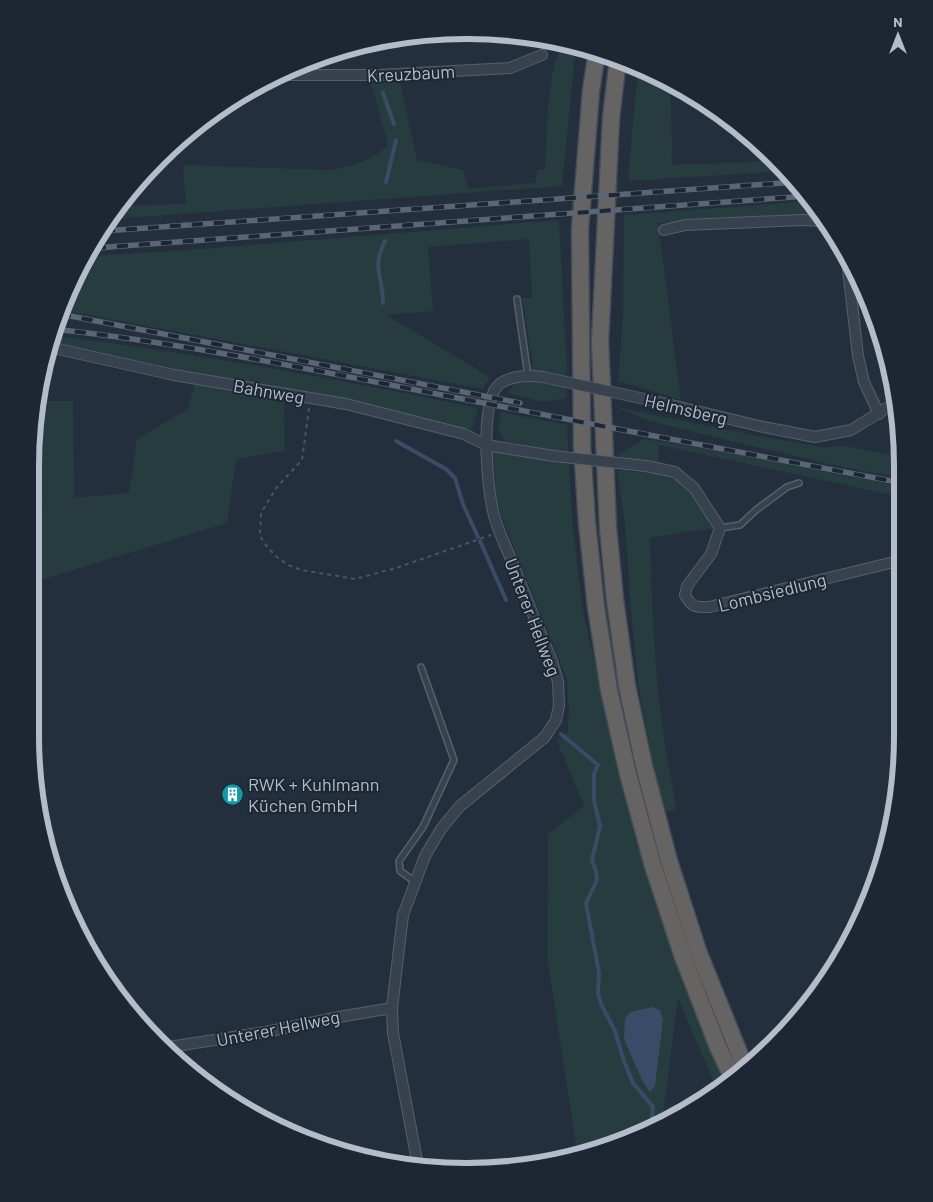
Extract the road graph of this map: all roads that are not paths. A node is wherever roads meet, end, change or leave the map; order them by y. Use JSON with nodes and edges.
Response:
{"nodes":[{"id":1,"x":542,"y":55,"type":"dead end"},
{"id":2,"x":596,"y":59,"type":"edge"},
{"id":3,"x":617,"y":66,"type":"edge"},
{"id":4,"x":294,"y":75,"type":"edge"},
{"id":5,"x":816,"y":221,"type":"edge"},
{"id":6,"x":664,"y":230,"type":"dead end"},
{"id":7,"x":849,"y":274,"type":"edge"},
{"id":8,"x":517,"y":299,"type":"dead end"},
{"id":9,"x":55,"y":349,"type":"edge"},
{"id":10,"x":528,"y":376,"type":"junction"},
{"id":11,"x":890,"y":406,"type":"edge"},
{"id":12,"x":489,"y":410,"type":"joint"},
{"id":13,"x":879,"y":414,"type":"junction"},
{"id":14,"x":486,"y":445,"type":"junction"},
{"id":15,"x":799,"y":483,"type":"dead end"},
{"id":16,"x":720,"y":528,"type":"junction"},
{"id":17,"x":894,"y":562,"type":"edge"},
{"id":18,"x":421,"y":667,"type":"dead end"},
{"id":19,"x":414,"y":882,"type":"junction"},
{"id":20,"x":392,"y":1008,"type":"junction"},
{"id":21,"x":173,"y":1046,"type":"edge"},
{"id":22,"x":743,"y":1062,"type":"edge"},
{"id":23,"x":730,"y":1073,"type":"edge"},
{"id":24,"x":417,"y":1160,"type":"edge"}],
"edges":[{"from":1,"to":4,"type":"street","name":"Kreuzbaum"},
{"from":2,"to":23,"type":"highway"},
{"from":3,"to":22,"type":"highway"},
{"from":5,"to":6,"type":"street"},
{"from":7,"to":13,"type":"street"},
{"from":8,"to":10,"type":"lane"},
{"from":9,"to":14,"type":"street","name":"Bahnweg"},
{"from":10,"to":12,"type":"street","name":"Helmsberg"},
{"from":10,"to":13,"type":"street","name":"Helmsberg","bridge":true},
{"from":11,"to":13,"type":"street","name":"Helmsberg"},
{"from":12,"to":14,"type":"street","name":"Unterer Hellweg"},
{"from":14,"to":16,"type":"street","bridge":true},
{"from":14,"to":19,"type":"street","name":"Unterer Hellweg"},
{"from":15,"to":16,"type":"lane"},
{"from":16,"to":17,"type":"street","name":"Lombsiedlung"},
{"from":18,"to":19,"type":"lane"},
{"from":19,"to":20,"type":"street","name":"Unterer Hellweg"},
{"from":20,"to":21,"type":"street","name":"Unterer Hellweg"},
{"from":20,"to":24,"type":"street","name":"Unterer Hellweg"}]}
